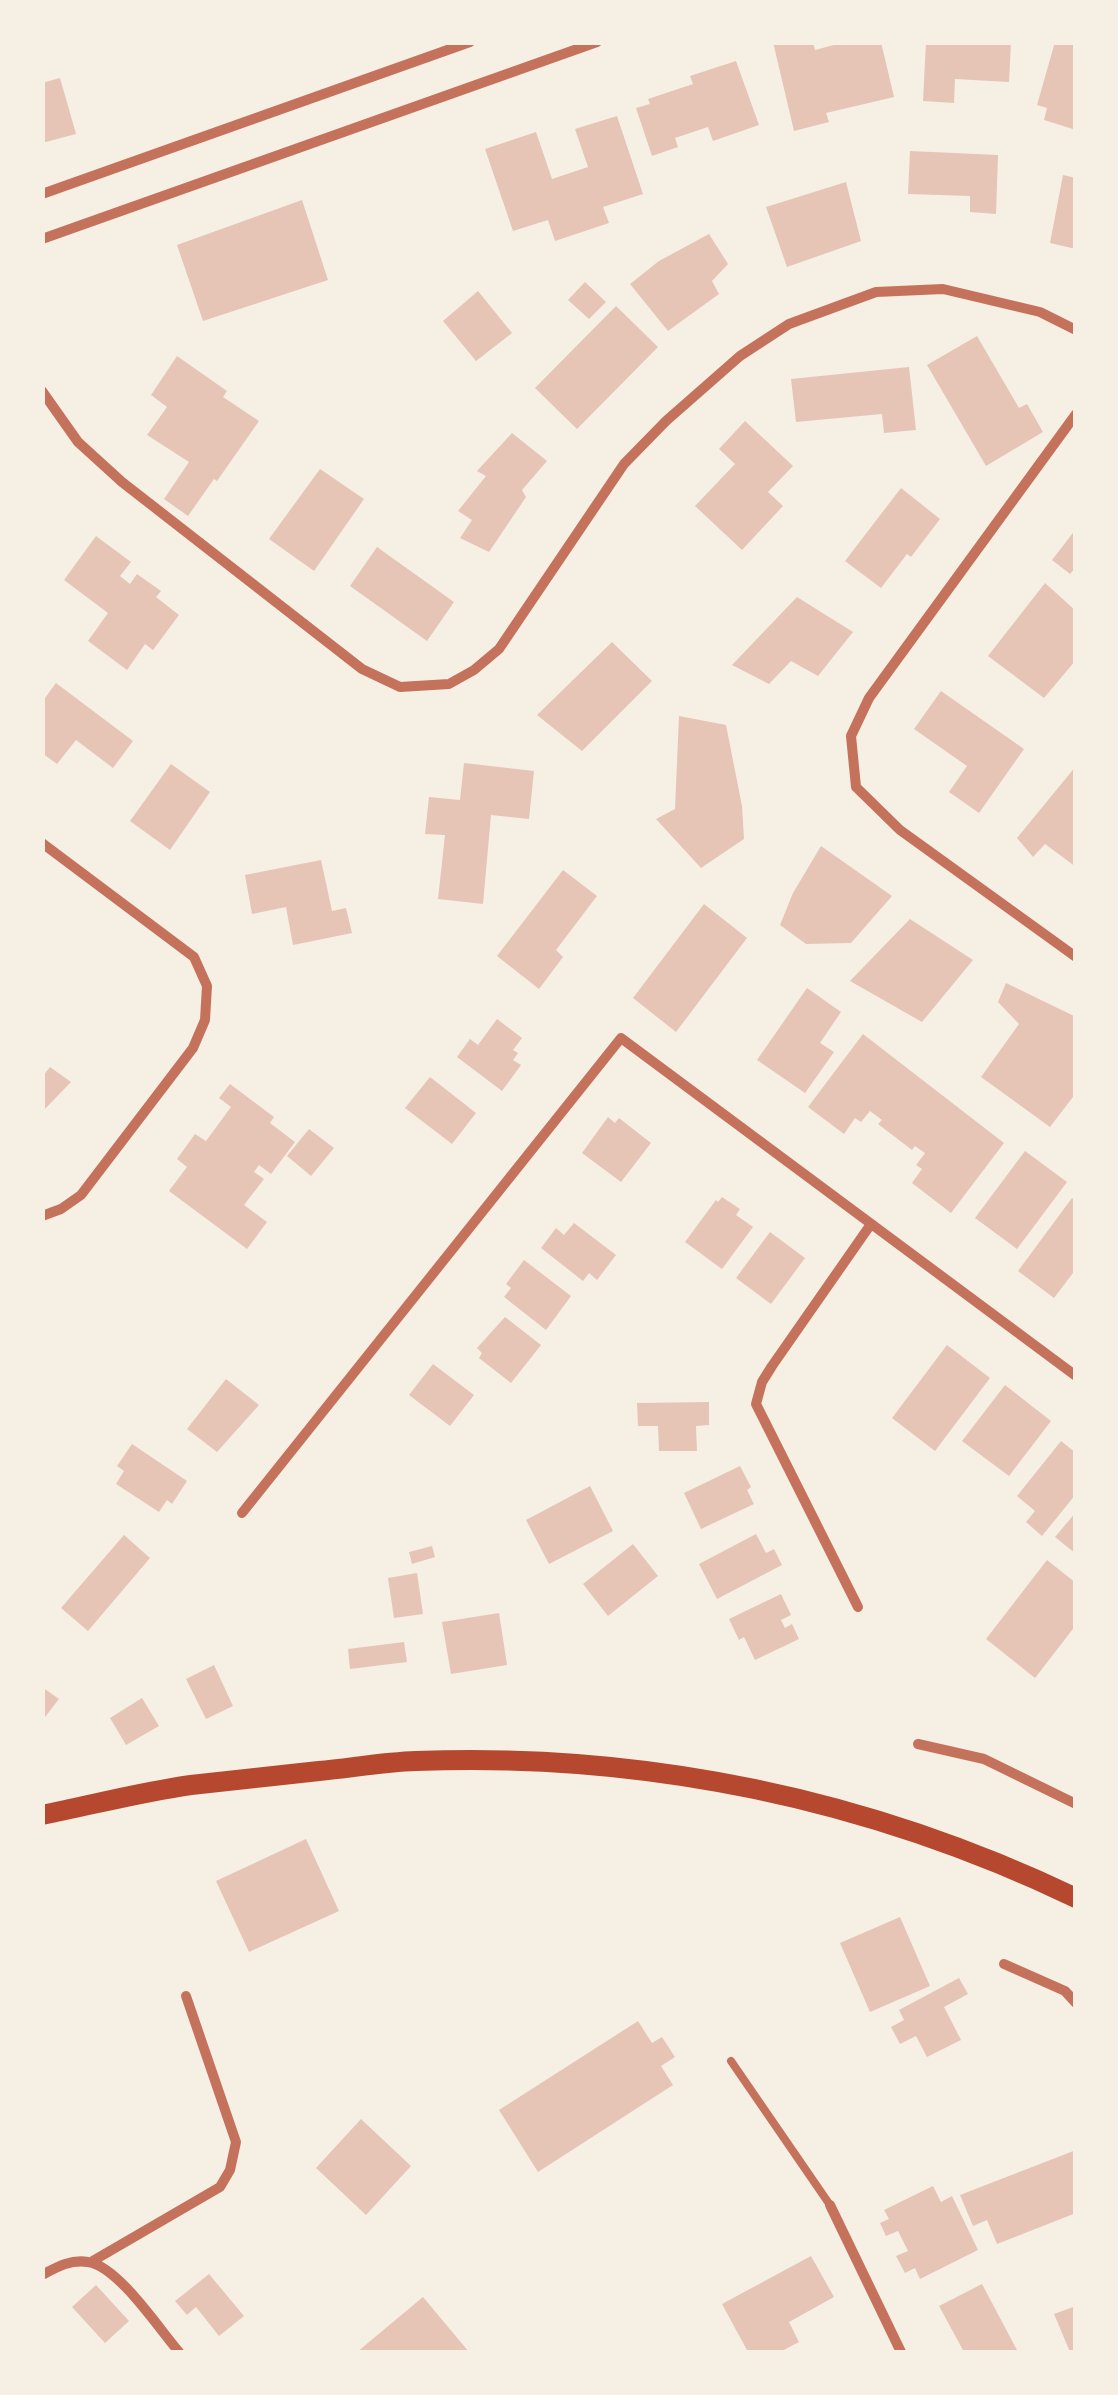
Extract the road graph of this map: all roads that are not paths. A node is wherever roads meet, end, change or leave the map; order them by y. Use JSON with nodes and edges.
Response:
{"nodes":[{"id":1,"x":470,"y":42,"type":"edge"},
{"id":2,"x":597,"y":42,"type":"edge"},
{"id":3,"x":42,"y":194,"type":"edge"},
{"id":4,"x":42,"y":239,"type":"edge"},
{"id":5,"x":1076,"y":330,"type":"edge"},
{"id":6,"x":42,"y":392,"type":"edge"},
{"id":7,"x":1076,"y":414,"type":"edge"},
{"id":8,"x":42,"y":843,"type":"edge"},
{"id":9,"x":1076,"y":957,"type":"edge"},
{"id":10,"x":42,"y":1216,"type":"edge"},
{"id":11,"x":871,"y":1224,"type":"junction"},
{"id":12,"x":1076,"y":1376,"type":"edge"},
{"id":13,"x":242,"y":1513,"type":"dead end"},
{"id":14,"x":858,"y":1606,"type":"dead end"},
{"id":15,"x":918,"y":1744,"type":"dead end"},
{"id":16,"x":1076,"y":1804,"type":"edge"},
{"id":17,"x":42,"y":1815,"type":"edge"},
{"id":18,"x":1076,"y":1898,"type":"edge"},
{"id":19,"x":1004,"y":1964,"type":"dead end"},
{"id":20,"x":186,"y":1996,"type":"dead end"},
{"id":21,"x":1076,"y":2003,"type":"edge"},
{"id":22,"x":731,"y":2061,"type":"dead end"},
{"id":23,"x":830,"y":2206,"type":"joint"},
{"id":24,"x":91,"y":2262,"type":"junction"},
{"id":25,"x":42,"y":2275,"type":"edge"},
{"id":26,"x":179,"y":2352,"type":"edge"},
{"id":27,"x":901,"y":2352,"type":"edge"}],
"edges":[{"from":1,"to":3,"type":"street"},
{"from":2,"to":4,"type":"street"},
{"from":5,"to":6,"type":"street"},
{"from":7,"to":9,"type":"street"},
{"from":8,"to":10,"type":"street"},
{"from":11,"to":12,"type":"street"},
{"from":11,"to":13,"type":"street"},
{"from":11,"to":14,"type":"street"},
{"from":15,"to":16,"type":"street"},
{"from":17,"to":18,"type":"main road"},
{"from":19,"to":21,"type":"street"},
{"from":20,"to":24,"type":"street"},
{"from":22,"to":23,"type":"lane"},
{"from":23,"to":27,"type":"street"},
{"from":24,"to":25,"type":"street"},
{"from":24,"to":26,"type":"street"}]}
